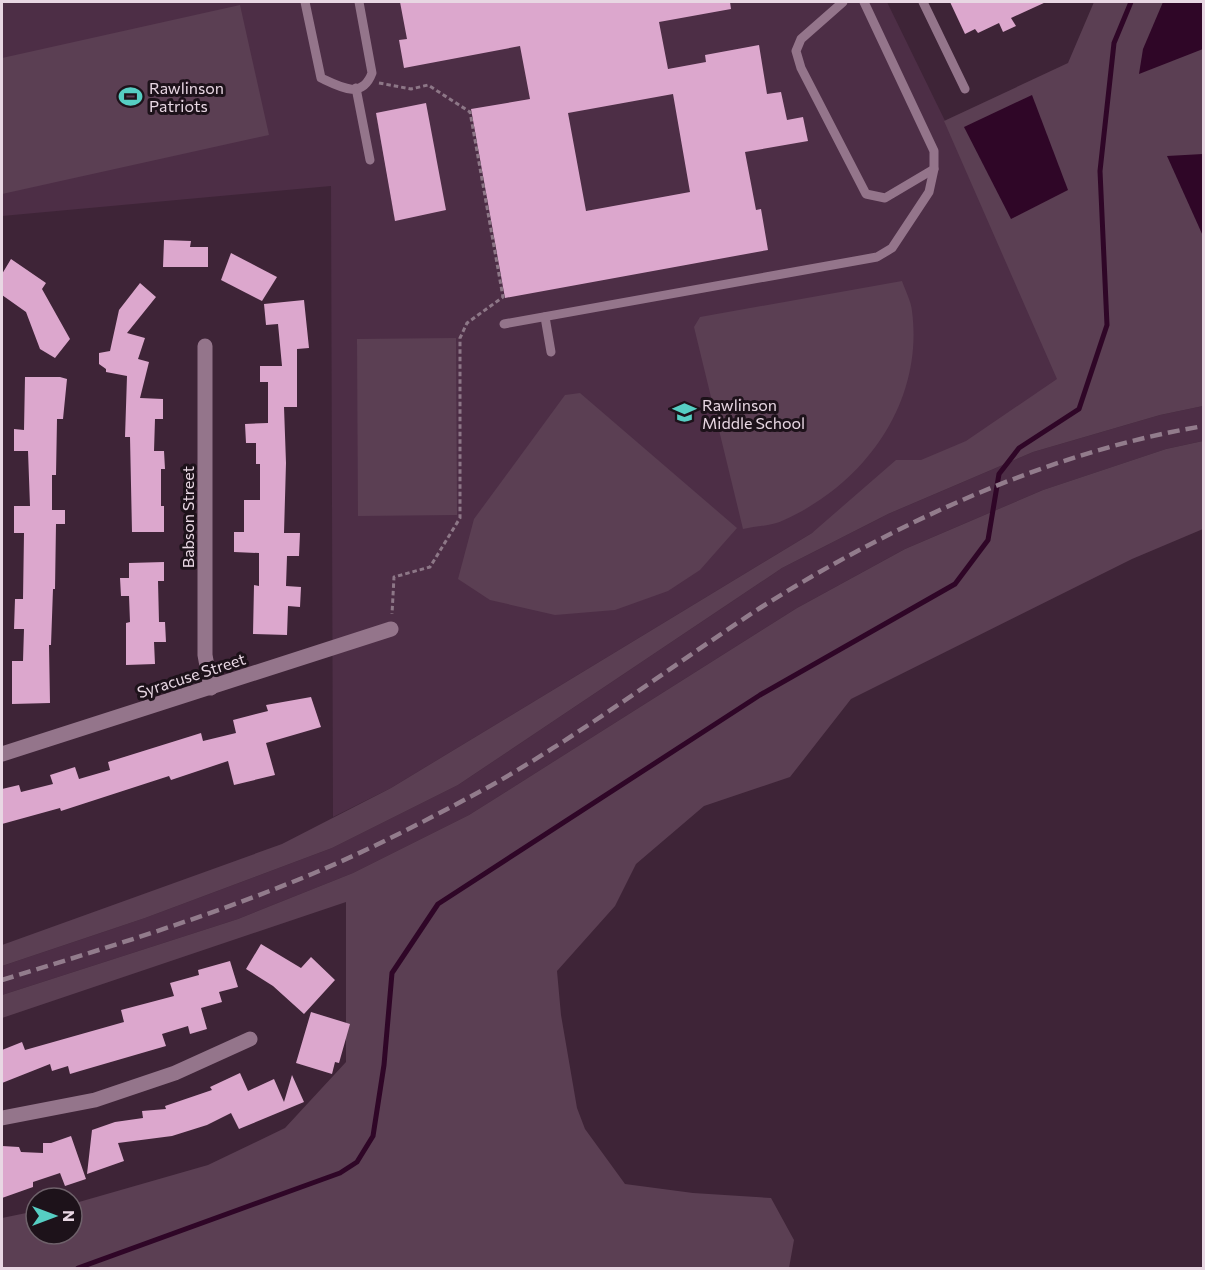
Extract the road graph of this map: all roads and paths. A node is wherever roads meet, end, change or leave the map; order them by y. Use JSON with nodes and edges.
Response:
{"nodes":[{"id":1,"x":305,"y":2,"type":"edge"},
{"id":2,"x":359,"y":2,"type":"edge"},
{"id":3,"x":843,"y":2,"type":"edge"},
{"id":4,"x":864,"y":2,"type":"edge"},
{"id":5,"x":923,"y":2,"type":"edge"},
{"id":6,"x":369,"y":82,"type":"junction"},
{"id":7,"x":356,"y":88,"type":"junction"},
{"id":8,"x":965,"y":89,"type":"dead end"},
{"id":9,"x":370,"y":160,"type":"dead end"},
{"id":10,"x":934,"y":169,"type":"junction"},
{"id":11,"x":545,"y":317,"type":"junction"},
{"id":12,"x":504,"y":324,"type":"dead end"},
{"id":13,"x":206,"y":346,"type":"dead end"},
{"id":14,"x":551,"y":352,"type":"dead end"},
{"id":15,"x":391,"y":629,"type":"joint"},
{"id":16,"x":211,"y":688,"type":"junction"},
{"id":17,"x":2,"y":754,"type":"edge"},
{"id":18,"x":250,"y":1039,"type":"dead end"},
{"id":19,"x":2,"y":1118,"type":"edge"}],
"edges":[{"from":1,"to":7,"type":"lane"},
{"from":2,"to":6,"type":"lane"},
{"from":3,"to":10,"type":"lane"},
{"from":4,"to":10,"type":"lane"},
{"from":5,"to":8,"type":"lane"},
{"from":6,"to":7,"type":"lane"},
{"from":6,"to":15,"type":"path"},
{"from":7,"to":9,"type":"lane"},
{"from":10,"to":11,"type":"lane"},
{"from":11,"to":12,"type":"lane"},
{"from":11,"to":14,"type":"lane"},
{"from":13,"to":16,"type":"street","name":"Babson Street"},
{"from":15,"to":16,"type":"street","name":"Syracuse Street"},
{"from":16,"to":17,"type":"street","name":"Syracuse Street"},
{"from":18,"to":19,"type":"street"}]}
